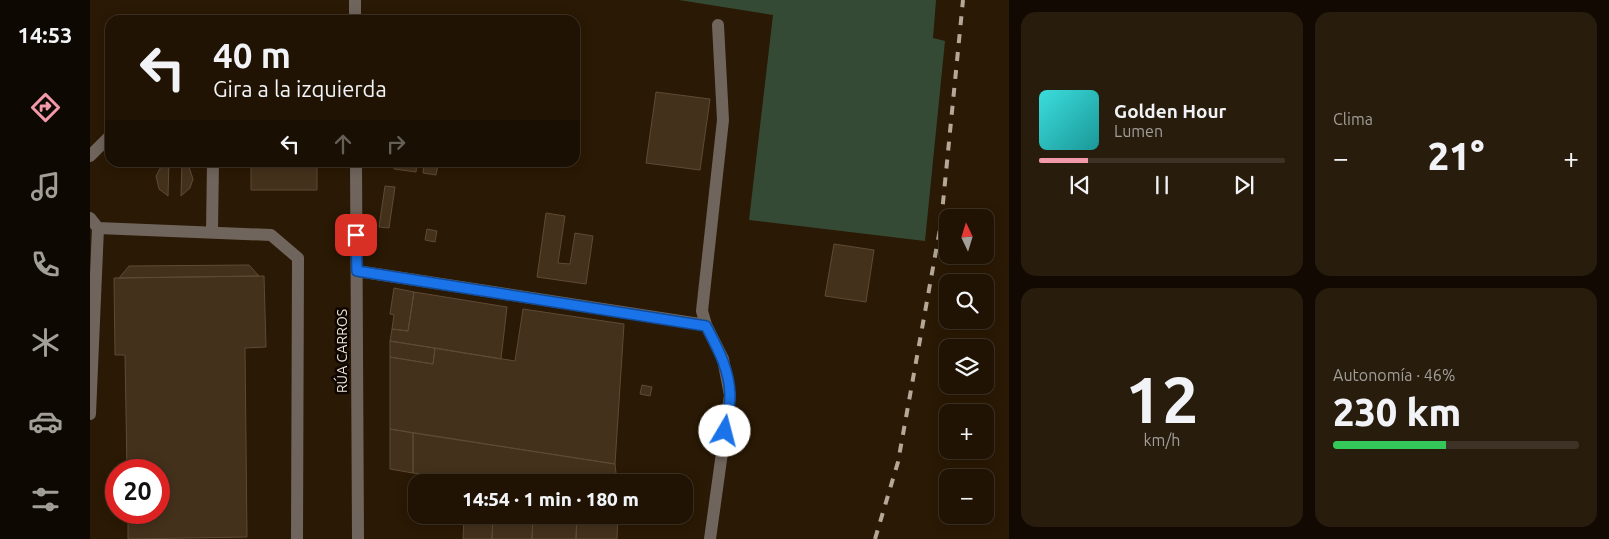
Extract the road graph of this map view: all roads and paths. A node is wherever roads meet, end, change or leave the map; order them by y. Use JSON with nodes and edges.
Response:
{"nodes":[{"id":1,"x":355,"y":0,"type":"edge"},
{"id":2,"x":355,"y":15,"type":"edge"},
{"id":3,"x":718,"y":24,"type":"dead end"},
{"id":4,"x":105,"y":141,"type":"edge"},
{"id":5,"x":90,"y":156,"type":"edge"},
{"id":6,"x":214,"y":167,"type":"edge"},
{"id":7,"x":356,"y":167,"type":"edge"},
{"id":8,"x":94,"y":223,"type":"edge"},
{"id":9,"x":212,"y":232,"type":"junction"},
{"id":10,"x":357,"y":271,"type":"junction"},
{"id":11,"x":706,"y":326,"type":"junction"},
{"id":12,"x":90,"y":414,"type":"edge"},
{"id":13,"x":298,"y":539,"type":"edge"},
{"id":14,"x":358,"y":539,"type":"edge"},
{"id":15,"x":710,"y":539,"type":"edge"}],
"edges":[{"from":1,"to":2,"type":"street"},
{"from":3,"to":11,"type":"street"},
{"from":4,"to":5,"type":"street"},
{"from":6,"to":9,"type":"street"},
{"from":7,"to":10,"type":"street","name":"RÚA CARROS"},
{"from":8,"to":9,"type":"street"},
{"from":8,"to":12,"type":"street"},
{"from":9,"to":13,"type":"street"},
{"from":10,"to":11,"type":"street"},
{"from":10,"to":14,"type":"street","name":"RÚA CARROS"},
{"from":11,"to":15,"type":"street"}]}
